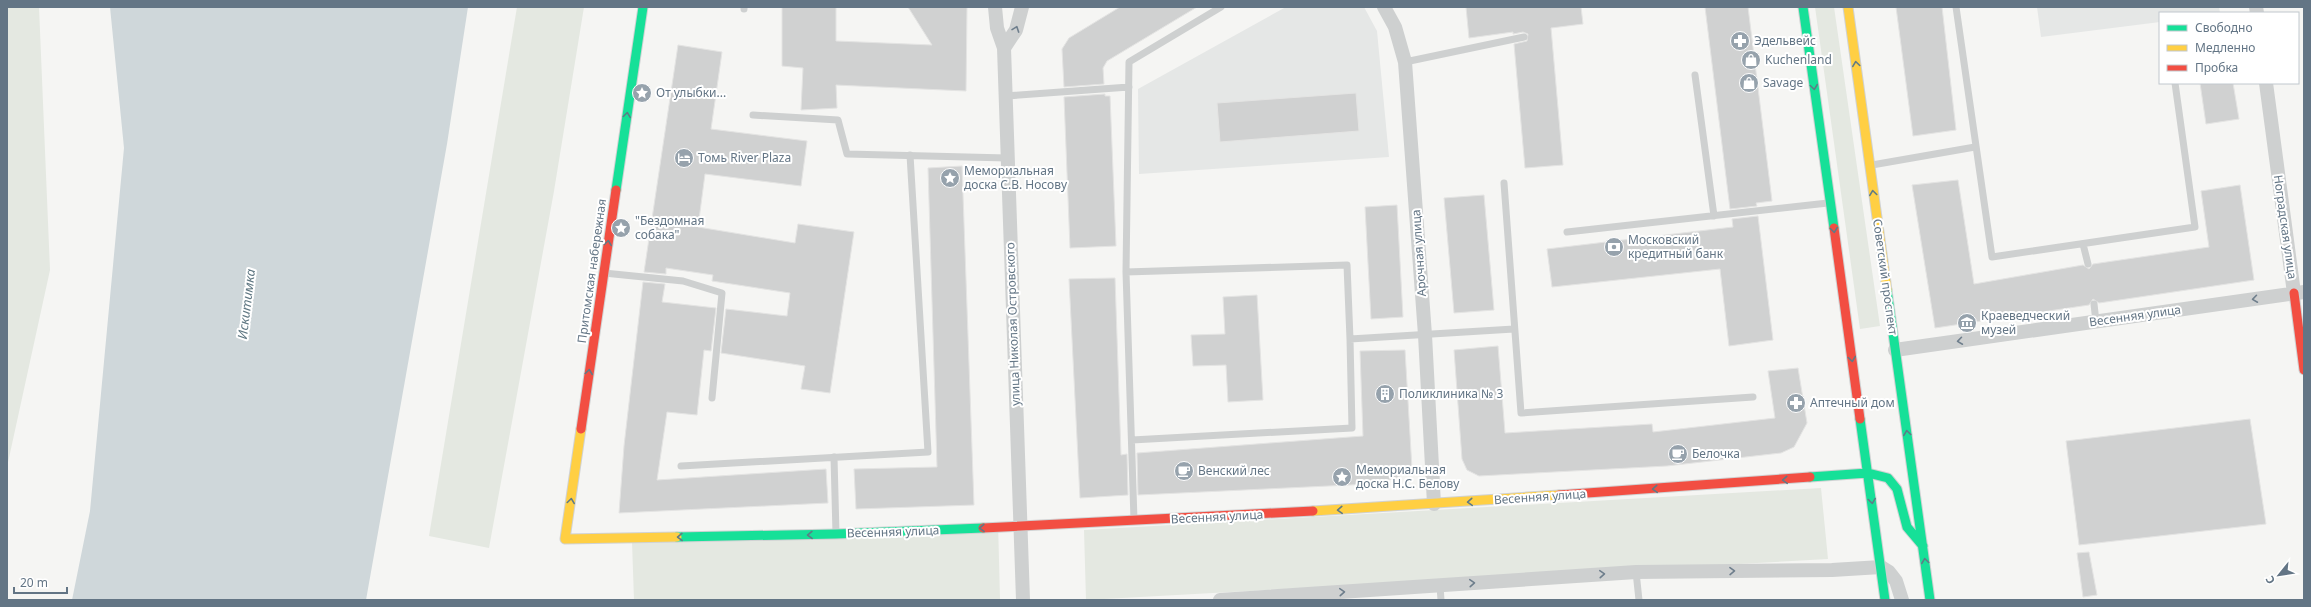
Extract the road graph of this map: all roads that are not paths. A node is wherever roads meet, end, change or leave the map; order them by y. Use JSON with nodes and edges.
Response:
{"nodes":[{"id":1,"x":643,"y":7,"type":"edge"},
{"id":2,"x":995,"y":7,"type":"edge"},
{"id":3,"x":1022,"y":7,"type":"edge"},
{"id":4,"x":1221,"y":7,"type":"edge"},
{"id":5,"x":1384,"y":7,"type":"edge"},
{"id":6,"x":1803,"y":7,"type":"edge"},
{"id":7,"x":1848,"y":7,"type":"edge"},
{"id":8,"x":1956,"y":7,"type":"edge"},
{"id":9,"x":1524,"y":37,"type":"dead end"},
{"id":10,"x":1004,"y":48,"type":"junction"},
{"id":11,"x":1404,"y":62,"type":"junction"},
{"id":12,"x":1695,"y":76,"type":"dead end"},
{"id":13,"x":2175,"y":84,"type":"edge"},
{"id":14,"x":2266,"y":84,"type":"edge"},
{"id":15,"x":1129,"y":87,"type":"junction"},
{"id":16,"x":1006,"y":96,"type":"junction"},
{"id":17,"x":753,"y":115,"type":"dead end"},
{"id":18,"x":1975,"y":147,"type":"junction"},
{"id":19,"x":910,"y":155,"type":"junction"},
{"id":20,"x":1007,"y":158,"type":"junction"},
{"id":21,"x":1870,"y":166,"type":"junction"},
{"id":22,"x":1504,"y":183,"type":"dead end"},
{"id":23,"x":1830,"y":203,"type":"junction"},
{"id":24,"x":1714,"y":216,"type":"junction"},
{"id":25,"x":1567,"y":232,"type":"dead end"},
{"id":26,"x":2083,"y":244,"type":"junction"},
{"id":27,"x":2088,"y":264,"type":"dead end"},
{"id":28,"x":1126,"y":272,"type":"junction"},
{"id":29,"x":604,"y":273,"type":"junction"},
{"id":30,"x":2299,"y":292,"type":"edge"},
{"id":31,"x":2094,"y":304,"type":"dead end"},
{"id":32,"x":2096,"y":322,"type":"junction"},
{"id":33,"x":1514,"y":329,"type":"junction"},
{"id":34,"x":1425,"y":335,"type":"junction"},
{"id":35,"x":1350,"y":339,"type":"junction"},
{"id":36,"x":1895,"y":350,"type":"junction"},
{"id":37,"x":2304,"y":367,"type":"edge"},
{"id":38,"x":2304,"y":370,"type":"edge"},
{"id":39,"x":1753,"y":397,"type":"dead end"},
{"id":40,"x":712,"y":398,"type":"dead end"},
{"id":41,"x":1132,"y":440,"type":"junction"},
{"id":42,"x":834,"y":457,"type":"junction"},
{"id":43,"x":681,"y":466,"type":"dead end"},
{"id":44,"x":1868,"y":473,"type":"junction"},
{"id":45,"x":1434,"y":504,"type":"junction"},
{"id":46,"x":1134,"y":522,"type":"junction"},
{"id":47,"x":1020,"y":526,"type":"junction"},
{"id":48,"x":836,"y":534,"type":"junction"},
{"id":49,"x":565,"y":539,"type":"joint"},
{"id":50,"x":1922,"y":546,"type":"junction"},
{"id":51,"x":1881,"y":567,"type":"junction"},
{"id":52,"x":1636,"y":572,"type":"junction"},
{"id":53,"x":1440,"y":586,"type":"junction"},
{"id":54,"x":1023,"y":600,"type":"edge"},
{"id":55,"x":1220,"y":600,"type":"edge"},
{"id":56,"x":1441,"y":600,"type":"edge"},
{"id":57,"x":1639,"y":600,"type":"edge"},
{"id":58,"x":1885,"y":600,"type":"edge"},
{"id":59,"x":1902,"y":600,"type":"edge"},
{"id":60,"x":1930,"y":600,"type":"edge"}],
"edges":[{"from":29,"to":1,"type":"street","name":"Притомская набережная","one_way":true},
{"from":2,"to":10,"type":"street","name":"улица Николая Островского"},
{"from":10,"to":3,"type":"street","one_way":true},
{"from":4,"to":15,"type":"lane"},
{"from":5,"to":11,"type":"street","name":"Арочная улица"},
{"from":6,"to":23,"type":"street","one_way":true},
{"from":21,"to":7,"type":"street","name":"Советский проспект","one_way":true},
{"from":8,"to":18,"type":"lane"},
{"from":9,"to":11,"type":"lane"},
{"from":10,"to":16,"type":"street","name":"улица Николая Островского"},
{"from":11,"to":34,"type":"street","name":"Арочная улица"},
{"from":12,"to":24,"type":"lane"},
{"from":13,"to":26,"type":"lane"},
{"from":14,"to":30,"type":"street","name":"Ноградская улица"},
{"from":15,"to":16,"type":"lane"},
{"from":15,"to":28,"type":"lane"},
{"from":16,"to":20,"type":"street","name":"улица Николая Островского"},
{"from":17,"to":19,"type":"lane"},
{"from":18,"to":21,"type":"lane"},
{"from":18,"to":26,"type":"lane"},
{"from":19,"to":20,"type":"lane"},
{"from":19,"to":42,"type":"lane"},
{"from":20,"to":47,"type":"street","name":"улица Николая Островского"},
{"from":36,"to":21,"type":"street","name":"Советский проспект","one_way":true},
{"from":22,"to":33,"type":"lane"},
{"from":23,"to":24,"type":"lane"},
{"from":23,"to":44,"type":"street","one_way":true},
{"from":24,"to":25,"type":"lane"},
{"from":26,"to":27,"type":"lane"},
{"from":28,"to":35,"type":"lane"},
{"from":28,"to":41,"type":"lane"},
{"from":29,"to":40,"type":"lane"},
{"from":49,"to":29,"type":"street","name":"Притомская набережная","one_way":true},
{"from":30,"to":32,"type":"street","name":"Весенняя улица","one_way":true},
{"from":30,"to":37,"type":"street","name":"Ноградская улица"},
{"from":31,"to":32,"type":"lane"},
{"from":32,"to":36,"type":"street","name":"Весенняя улица","one_way":true},
{"from":33,"to":34,"type":"lane"},
{"from":33,"to":39,"type":"lane"},
{"from":34,"to":35,"type":"lane"},
{"from":34,"to":45,"type":"street","name":"Арочная улица"},
{"from":35,"to":41,"type":"lane"},
{"from":50,"to":36,"type":"street","name":"Советский проспект","one_way":true},
{"from":37,"to":38,"type":"street","name":"Ноградская улица"},
{"from":41,"to":46,"type":"lane"},
{"from":42,"to":43,"type":"lane"},
{"from":42,"to":48,"type":"lane"},
{"from":44,"to":45,"type":"street","name":"Весенняя улица","one_way":true},
{"from":44,"to":50,"type":"street"},
{"from":44,"to":51,"type":"street","one_way":true},
{"from":45,"to":46,"type":"street","name":"Весенняя улица","one_way":true},
{"from":46,"to":47,"type":"street","name":"Весенняя улица"},
{"from":47,"to":48,"type":"street","name":"Весенняя улица","one_way":true},
{"from":47,"to":54,"type":"street","name":"улица Николая Островского"},
{"from":48,"to":49,"type":"street","name":"Весенняя улица","one_way":true},
{"from":60,"to":50,"type":"street","name":"Советский проспект","one_way":true},
{"from":52,"to":51,"type":"street","one_way":true},
{"from":51,"to":58,"type":"street"},
{"from":51,"to":59,"type":"street"},
{"from":53,"to":52,"type":"street","one_way":true},
{"from":52,"to":57,"type":"lane"},
{"from":55,"to":53,"type":"street","one_way":true},
{"from":53,"to":56,"type":"lane"}]}
